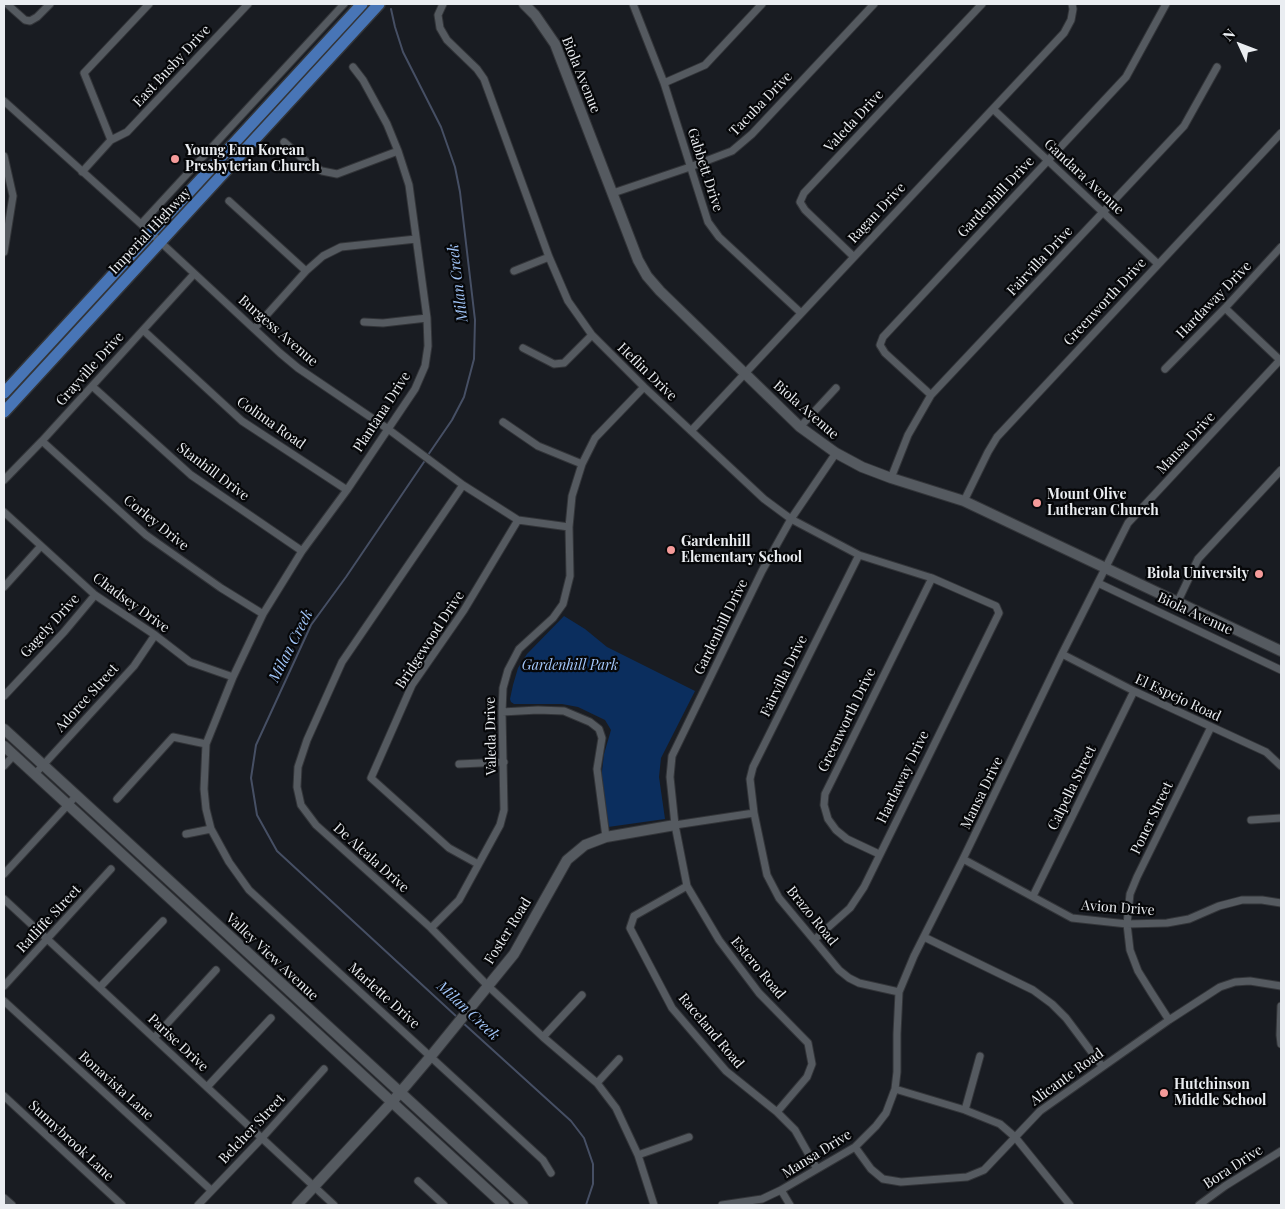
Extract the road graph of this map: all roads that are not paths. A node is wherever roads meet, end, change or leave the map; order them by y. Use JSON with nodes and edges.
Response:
{"nodes":[{"id":1,"x":7,"y":4,"type":"edge"},
{"id":2,"x":50,"y":4,"type":"edge"},
{"id":3,"x":149,"y":4,"type":"edge"},
{"id":4,"x":248,"y":4,"type":"edge"},
{"id":5,"x":344,"y":4,"type":"edge"},
{"id":6,"x":362,"y":4,"type":"edge"},
{"id":7,"x":377,"y":4,"type":"edge"},
{"id":8,"x":443,"y":4,"type":"edge"},
{"id":9,"x":524,"y":4,"type":"edge"},
{"id":10,"x":634,"y":4,"type":"edge"},
{"id":11,"x":762,"y":4,"type":"edge"},
{"id":12,"x":874,"y":4,"type":"edge"},
{"id":13,"x":982,"y":4,"type":"edge"},
{"id":14,"x":1166,"y":4,"type":"edge"},
{"id":15,"x":1073,"y":6,"type":"edge"},
{"id":16,"x":353,"y":67,"type":"dead end"},
{"id":17,"x":1217,"y":67,"type":"dead end"},
{"id":18,"x":664,"y":83,"type":"junction"},
{"id":19,"x":4,"y":101,"type":"edge"},
{"id":20,"x":993,"y":109,"type":"junction"},
{"id":21,"x":1281,"y":133,"type":"edge"},
{"id":22,"x":111,"y":140,"type":"junction"},
{"id":23,"x":284,"y":142,"type":"dead end"},
{"id":24,"x":398,"y":151,"type":"junction"},
{"id":25,"x":4,"y":156,"type":"edge"},
{"id":26,"x":1048,"y":160,"type":"junction"},
{"id":27,"x":690,"y":167,"type":"junction"},
{"id":28,"x":82,"y":172,"type":"junction"},
{"id":29,"x":612,"y":193,"type":"junction"},
{"id":30,"x":229,"y":201,"type":"dead end"},
{"id":31,"x":1104,"y":212,"type":"junction"},
{"id":32,"x":141,"y":224,"type":"junction"},
{"id":33,"x":150,"y":233,"type":"junction"},
{"id":34,"x":416,"y":239,"type":"junction"},
{"id":35,"x":160,"y":242,"type":"junction"},
{"id":36,"x":1281,"y":247,"type":"edge"},
{"id":37,"x":4,"y":252,"type":"edge"},
{"id":38,"x":854,"y":256,"type":"junction"},
{"id":39,"x":549,"y":257,"type":"junction"},
{"id":40,"x":1158,"y":264,"type":"junction"},
{"id":41,"x":306,"y":271,"type":"junction"},
{"id":42,"x":514,"y":271,"type":"dead end"},
{"id":43,"x":194,"y":274,"type":"junction"},
{"id":44,"x":1225,"y":308,"type":"junction"},
{"id":45,"x":800,"y":313,"type":"junction"},
{"id":46,"x":427,"y":318,"type":"junction"},
{"id":47,"x":364,"y":322,"type":"dead end"},
{"id":48,"x":254,"y":329,"type":"junction"},
{"id":49,"x":143,"y":330,"type":"junction"},
{"id":50,"x":592,"y":335,"type":"junction"},
{"id":51,"x":523,"y":348,"type":"dead end"},
{"id":52,"x":1281,"y":360,"type":"edge"},
{"id":53,"x":1165,"y":369,"type":"dead end"},
{"id":54,"x":744,"y":374,"type":"junction"},
{"id":55,"x":92,"y":386,"type":"junction"},
{"id":56,"x":644,"y":386,"type":"junction"},
{"id":57,"x":836,"y":388,"type":"dead end"},
{"id":58,"x":4,"y":393,"type":"edge"},
{"id":59,"x":931,"y":396,"type":"junction"},
{"id":60,"x":4,"y":412,"type":"edge"},
{"id":61,"x":504,"y":422,"type":"dead end"},
{"id":62,"x":800,"y":427,"type":"junction"},
{"id":63,"x":388,"y":429,"type":"junction"},
{"id":64,"x":691,"y":431,"type":"junction"},
{"id":65,"x":42,"y":441,"type":"junction"},
{"id":66,"x":836,"y":453,"type":"junction"},
{"id":67,"x":582,"y":464,"type":"junction"},
{"id":68,"x":1281,"y":470,"type":"edge"},
{"id":69,"x":891,"y":478,"type":"junction"},
{"id":70,"x":4,"y":480,"type":"edge"},
{"id":71,"x":464,"y":485,"type":"junction"},
{"id":72,"x":347,"y":490,"type":"junction"},
{"id":73,"x":964,"y":500,"type":"junction"},
{"id":74,"x":4,"y":512,"type":"edge"},
{"id":75,"x":791,"y":518,"type":"junction"},
{"id":76,"x":518,"y":520,"type":"junction"},
{"id":77,"x":569,"y":527,"type":"junction"},
{"id":78,"x":41,"y":546,"type":"junction"},
{"id":79,"x":302,"y":551,"type":"junction"},
{"id":80,"x":859,"y":554,"type":"junction"},
{"id":81,"x":1106,"y":567,"type":"junction"},
{"id":82,"x":932,"y":578,"type":"junction"},
{"id":83,"x":1098,"y":583,"type":"junction"},
{"id":84,"x":4,"y":587,"type":"edge"},
{"id":85,"x":95,"y":595,"type":"junction"},
{"id":86,"x":1178,"y":601,"type":"junction"},
{"id":87,"x":999,"y":613,"type":"joint"},
{"id":88,"x":263,"y":614,"type":"junction"},
{"id":89,"x":155,"y":635,"type":"junction"},
{"id":90,"x":1281,"y":651,"type":"edge"},
{"id":91,"x":1062,"y":654,"type":"junction"},
{"id":92,"x":1281,"y":670,"type":"edge"},
{"id":93,"x":233,"y":677,"type":"junction"},
{"id":94,"x":1134,"y":691,"type":"junction"},
{"id":95,"x":4,"y":696,"type":"edge"},
{"id":96,"x":502,"y":712,"type":"junction"},
{"id":97,"x":1211,"y":727,"type":"junction"},
{"id":98,"x":4,"y":729,"type":"edge"},
{"id":99,"x":206,"y":744,"type":"junction"},
{"id":100,"x":4,"y":746,"type":"edge"},
{"id":101,"x":14,"y":755,"type":"junction"},
{"id":102,"x":504,"y":762,"type":"junction"},
{"id":103,"x":459,"y":764,"type":"dead end"},
{"id":104,"x":43,"y":765,"type":"junction"},
{"id":105,"x":4,"y":766,"type":"edge"},
{"id":106,"x":1281,"y":766,"type":"edge"},
{"id":107,"x":35,"y":774,"type":"junction"},
{"id":108,"x":76,"y":796,"type":"junction"},
{"id":109,"x":117,"y":799,"type":"dead end"},
{"id":110,"x":68,"y":805,"type":"junction"},
{"id":111,"x":754,"y":813,"type":"junction"},
{"id":112,"x":1281,"y":818,"type":"edge"},
{"id":113,"x":1251,"y":820,"type":"dead end"},
{"id":114,"x":675,"y":825,"type":"junction"},
{"id":115,"x":211,"y":829,"type":"junction"},
{"id":116,"x":186,"y":834,"type":"dead end"},
{"id":117,"x":606,"y":837,"type":"junction"},
{"id":118,"x":879,"y":854,"type":"junction"},
{"id":119,"x":964,"y":859,"type":"junction"},
{"id":120,"x":478,"y":864,"type":"junction"},
{"id":121,"x":111,"y":870,"type":"dead end"},
{"id":122,"x":4,"y":874,"type":"edge"},
{"id":123,"x":687,"y":886,"type":"junction"},
{"id":124,"x":1033,"y":896,"type":"junction"},
{"id":125,"x":4,"y":899,"type":"edge"},
{"id":126,"x":1281,"y":903,"type":"edge"},
{"id":127,"x":163,"y":921,"type":"dead end"},
{"id":128,"x":1127,"y":924,"type":"junction"},
{"id":129,"x":431,"y":928,"type":"junction"},
{"id":130,"x":924,"y":937,"type":"junction"},
{"id":131,"x":48,"y":939,"type":"junction"},
{"id":132,"x":814,"y":940,"type":"junction"},
{"id":133,"x":216,"y":970,"type":"dead end"},
{"id":134,"x":4,"y":986,"type":"edge"},
{"id":135,"x":488,"y":986,"type":"junction"},
{"id":136,"x":1281,"y":986,"type":"edge"},
{"id":137,"x":100,"y":987,"type":"junction"},
{"id":138,"x":899,"y":992,"type":"junction"},
{"id":139,"x":582,"y":995,"type":"dead end"},
{"id":140,"x":4,"y":1001,"type":"edge"},
{"id":141,"x":1281,"y":1006,"type":"edge"},
{"id":142,"x":271,"y":1018,"type":"dead end"},
{"id":143,"x":1170,"y":1020,"type":"junction"},
{"id":144,"x":543,"y":1037,"type":"junction"},
{"id":145,"x":154,"y":1038,"type":"junction"},
{"id":146,"x":1281,"y":1044,"type":"edge"},
{"id":147,"x":431,"y":1056,"type":"junction"},
{"id":148,"x":980,"y":1056,"type":"dead end"},
{"id":149,"x":619,"y":1059,"type":"dead end"},
{"id":150,"x":1102,"y":1066,"type":"junction"},
{"id":151,"x":324,"y":1069,"type":"dead end"},
{"id":152,"x":597,"y":1083,"type":"junction"},
{"id":153,"x":207,"y":1087,"type":"junction"},
{"id":154,"x":895,"y":1088,"type":"junction"},
{"id":155,"x":399,"y":1093,"type":"junction"},
{"id":156,"x":4,"y":1096,"type":"edge"},
{"id":157,"x":392,"y":1102,"type":"junction"},
{"id":158,"x":965,"y":1110,"type":"junction"},
{"id":159,"x":777,"y":1112,"type":"junction"},
{"id":160,"x":689,"y":1137,"type":"dead end"},
{"id":161,"x":1015,"y":1137,"type":"junction"},
{"id":162,"x":262,"y":1138,"type":"junction"},
{"id":163,"x":855,"y":1147,"type":"junction"},
{"id":164,"x":1281,"y":1151,"type":"edge"},
{"id":165,"x":638,"y":1155,"type":"junction"},
{"id":166,"x":817,"y":1169,"type":"junction"},
{"id":167,"x":551,"y":1173,"type":"dead end"},
{"id":168,"x":418,"y":1181,"type":"dead end"},
{"id":169,"x":314,"y":1186,"type":"junction"},
{"id":170,"x":211,"y":1190,"type":"junction"},
{"id":171,"x":782,"y":1190,"type":"junction"},
{"id":172,"x":4,"y":1198,"type":"edge"},
{"id":173,"x":1068,"y":1204,"type":"edge"},
{"id":174,"x":12,"y":1205,"type":"edge"},
{"id":175,"x":122,"y":1205,"type":"edge"},
{"id":176,"x":198,"y":1205,"type":"edge"},
{"id":177,"x":296,"y":1205,"type":"edge"},
{"id":178,"x":334,"y":1205,"type":"edge"},
{"id":179,"x":444,"y":1205,"type":"edge"},
{"id":180,"x":504,"y":1205,"type":"edge"},
{"id":181,"x":522,"y":1205,"type":"edge"},
{"id":182,"x":654,"y":1205,"type":"edge"},
{"id":183,"x":722,"y":1205,"type":"edge"},
{"id":184,"x":790,"y":1205,"type":"edge"},
{"id":185,"x":1199,"y":1205,"type":"edge"}],
"edges":[{"from":1,"to":2,"type":"street"},
{"from":3,"to":22,"type":"street"},
{"from":4,"to":22,"type":"street","name":"East Busby Drive"},
{"from":5,"to":32,"type":"street","name":"Imperial Highway"},
{"from":6,"to":33,"type":"main road","name":"Imperial Highway"},
{"from":7,"to":35,"type":"main road","name":"Imperial Highway"},
{"from":8,"to":39,"type":"street","name":"Heflin Drive"},
{"from":9,"to":29,"type":"street","name":"Biola Avenue"},
{"from":10,"to":18,"type":"street","name":"Gabbett Drive"},
{"from":11,"to":18,"type":"street"},
{"from":12,"to":27,"type":"street","name":"Tacuba Drive"},
{"from":13,"to":38,"type":"street","name":"Valeda Drive"},
{"from":14,"to":26,"type":"street","name":"Gardenhill Drive"},
{"from":15,"to":20,"type":"street","name":"Ragan Drive"},
{"from":16,"to":24,"type":"street","name":"Plantana Drive"},
{"from":17,"to":31,"type":"street","name":"Fairvilla Drive"},
{"from":18,"to":27,"type":"street","name":"Gabbett Drive"},
{"from":19,"to":28,"type":"street","name":"Burgess Avenue"},
{"from":20,"to":26,"type":"street","name":"Gandara Avenue"},
{"from":20,"to":38,"type":"street","name":"Ragan Drive"},
{"from":21,"to":40,"type":"street","name":"Greenworth Drive"},
{"from":22,"to":28,"type":"street","name":"East Busby Drive"},
{"from":23,"to":24,"type":"street"},
{"from":24,"to":34,"type":"street","name":"Plantana Drive"},
{"from":25,"to":37,"type":"street"},
{"from":26,"to":31,"type":"street","name":"Gandara Avenue"},
{"from":26,"to":59,"type":"street","name":"Gardenhill Drive"},
{"from":27,"to":29,"type":"street","name":"Tacuba Drive"},
{"from":27,"to":45,"type":"street","name":"Gabbett Drive"},
{"from":28,"to":32,"type":"street","name":"Burgess Avenue"},
{"from":29,"to":54,"type":"street","name":"Biola Avenue"},
{"from":30,"to":41,"type":"street"},
{"from":31,"to":40,"type":"street","name":"Gandara Avenue"},
{"from":31,"to":59,"type":"street","name":"Fairvilla Drive"},
{"from":32,"to":33,"type":"street","name":"Burgess Avenue"},
{"from":33,"to":35,"type":"street","name":"Burgess Avenue"},
{"from":33,"to":58,"type":"main road","name":"Imperial Highway"},
{"from":34,"to":41,"type":"street"},
{"from":34,"to":46,"type":"street","name":"Plantana Drive"},
{"from":35,"to":43,"type":"street","name":"Burgess Avenue"},
{"from":35,"to":60,"type":"main road","name":"Imperial Highway"},
{"from":36,"to":44,"type":"street","name":"Hardaway Drive"},
{"from":38,"to":45,"type":"street","name":"Ragan Drive"},
{"from":39,"to":42,"type":"street"},
{"from":39,"to":50,"type":"street","name":"Heflin Drive"},
{"from":40,"to":73,"type":"street","name":"Greenworth Drive"},
{"from":41,"to":48,"type":"street"},
{"from":43,"to":48,"type":"street","name":"Burgess Avenue"},
{"from":43,"to":49,"type":"street","name":"Grayville Drive"},
{"from":44,"to":52,"type":"street"},
{"from":44,"to":53,"type":"street","name":"Hardaway Drive"},
{"from":45,"to":54,"type":"street","name":"Ragan Drive"},
{"from":46,"to":47,"type":"street"},
{"from":46,"to":63,"type":"street","name":"Plantana Drive"},
{"from":48,"to":63,"type":"street","name":"Burgess Avenue"},
{"from":49,"to":55,"type":"street","name":"Grayville Drive"},
{"from":49,"to":72,"type":"street","name":"Colima Road"},
{"from":50,"to":51,"type":"street"},
{"from":50,"to":56,"type":"street","name":"Heflin Drive"},
{"from":52,"to":81,"type":"street","name":"Mansa Drive"},
{"from":54,"to":62,"type":"street","name":"Biola Avenue"},
{"from":54,"to":64,"type":"street","name":"Ragan Drive"},
{"from":55,"to":65,"type":"street","name":"Grayville Drive"},
{"from":55,"to":79,"type":"street","name":"Stanhill Drive"},
{"from":56,"to":64,"type":"street","name":"Heflin Drive"},
{"from":56,"to":67,"type":"street","name":"Valeda Drive"},
{"from":57,"to":62,"type":"street"},
{"from":59,"to":69,"type":"street","name":"Fairvilla Drive"},
{"from":61,"to":67,"type":"street"},
{"from":62,"to":66,"type":"street","name":"Biola Avenue"},
{"from":63,"to":71,"type":"street","name":"Burgess Avenue"},
{"from":63,"to":72,"type":"street","name":"Plantana Drive"},
{"from":64,"to":75,"type":"street","name":"Heflin Drive"},
{"from":65,"to":70,"type":"street","name":"Grayville Drive"},
{"from":65,"to":88,"type":"street","name":"Corley Drive"},
{"from":66,"to":69,"type":"street","name":"Biola Avenue"},
{"from":66,"to":75,"type":"street","name":"Gardenhill Drive"},
{"from":67,"to":77,"type":"street","name":"Valeda Drive"},
{"from":68,"to":86,"type":"street"},
{"from":69,"to":73,"type":"street","name":"Biola Avenue"},
{"from":71,"to":76,"type":"street","name":"Burgess Avenue"},
{"from":71,"to":129,"type":"street","name":"De Alcala Drive"},
{"from":72,"to":79,"type":"street","name":"Plantana Drive"},
{"from":73,"to":81,"type":"street","name":"Biola Avenue"},
{"from":74,"to":78,"type":"street","name":"Chadsey Drive"},
{"from":75,"to":80,"type":"street","name":"Heflin Drive"},
{"from":75,"to":114,"type":"street","name":"Gardenhill Drive"},
{"from":76,"to":77,"type":"street","name":"Burgess Avenue"},
{"from":76,"to":120,"type":"street","name":"Bridgewood Drive"},
{"from":77,"to":96,"type":"street","name":"Valeda Drive"},
{"from":78,"to":84,"type":"street"},
{"from":78,"to":85,"type":"street","name":"Chadsey Drive"},
{"from":79,"to":88,"type":"street","name":"Plantana Drive"},
{"from":80,"to":82,"type":"street","name":"Heflin Drive"},
{"from":80,"to":111,"type":"street","name":"Fairvilla Drive"},
{"from":81,"to":83,"type":"street","name":"Mansa Drive"},
{"from":81,"to":86,"type":"street","name":"Biola Avenue"},
{"from":82,"to":87,"type":"street","name":"Heflin Drive"},
{"from":82,"to":118,"type":"street","name":"Greenworth Drive"},
{"from":83,"to":91,"type":"street","name":"Mansa Drive"},
{"from":83,"to":92,"type":"street","name":"Biola Avenue"},
{"from":85,"to":89,"type":"street","name":"Chadsey Drive"},
{"from":85,"to":95,"type":"street","name":"Gagely Drive"},
{"from":86,"to":90,"type":"street","name":"Biola Avenue"},
{"from":87,"to":118,"type":"street","name":"Hardaway Drive"},
{"from":88,"to":93,"type":"street","name":"Plantana Drive"},
{"from":89,"to":93,"type":"street","name":"Chadsey Drive"},
{"from":89,"to":104,"type":"street","name":"Adoree Street"},
{"from":91,"to":94,"type":"street","name":"El Espejo Road"},
{"from":91,"to":119,"type":"street","name":"Mansa Drive"},
{"from":93,"to":99,"type":"street","name":"Plantana Drive"},
{"from":94,"to":97,"type":"street","name":"El Espejo Road"},
{"from":94,"to":124,"type":"street","name":"Calpella Street"},
{"from":96,"to":102,"type":"street","name":"Valeda Drive"},
{"from":96,"to":117,"type":"street"},
{"from":97,"to":106,"type":"street","name":"El Espejo Road"},
{"from":97,"to":128,"type":"street","name":"Poner Street"},
{"from":98,"to":104,"type":"street","name":"Valley View Avenue"},
{"from":99,"to":109,"type":"street"},
{"from":99,"to":115,"type":"street","name":"Marlette Drive"},
{"from":100,"to":101,"type":"street","name":"Valley View Avenue"},
{"from":101,"to":105,"type":"street"},
{"from":101,"to":107,"type":"street","name":"Valley View Avenue"},
{"from":102,"to":103,"type":"street"},
{"from":102,"to":120,"type":"street","name":"Valeda Drive"},
{"from":104,"to":107,"type":"street","name":"Adoree Street"},
{"from":104,"to":108,"type":"street","name":"Valley View Avenue"},
{"from":107,"to":110,"type":"street","name":"Valley View Avenue"},
{"from":108,"to":110,"type":"street"},
{"from":108,"to":155,"type":"street","name":"Valley View Avenue"},
{"from":110,"to":122,"type":"street"},
{"from":110,"to":157,"type":"street","name":"Valley View Avenue"},
{"from":111,"to":114,"type":"street","name":"Foster Road"},
{"from":111,"to":132,"type":"street","name":"Brazo Road"},
{"from":112,"to":113,"type":"street"},
{"from":114,"to":117,"type":"street","name":"Foster Road"},
{"from":114,"to":123,"type":"street","name":"Estero Road"},
{"from":115,"to":116,"type":"street"},
{"from":115,"to":147,"type":"street","name":"Marlette Drive"},
{"from":117,"to":135,"type":"street","name":"Foster Road"},
{"from":118,"to":132,"type":"street","name":"Hardaway Drive"},
{"from":119,"to":124,"type":"street","name":"Avion Drive"},
{"from":119,"to":130,"type":"street","name":"Mansa Drive"},
{"from":120,"to":129,"type":"street","name":"Valeda Drive"},
{"from":121,"to":131,"type":"street","name":"Ratliffe Street"},
{"from":123,"to":159,"type":"street","name":"Estero Road"},
{"from":123,"to":159,"type":"street","name":"Raceland Road"},
{"from":124,"to":128,"type":"street","name":"Avion Drive"},
{"from":125,"to":131,"type":"street","name":"Parise Drive"},
{"from":126,"to":128,"type":"street","name":"Avion Drive"},
{"from":127,"to":137,"type":"street"},
{"from":128,"to":143,"type":"street","name":"Poner Street"},
{"from":129,"to":135,"type":"street","name":"De Alcala Drive"},
{"from":130,"to":138,"type":"street","name":"Mansa Drive"},
{"from":130,"to":150,"type":"street"},
{"from":131,"to":134,"type":"street","name":"Ratliffe Street"},
{"from":131,"to":137,"type":"street","name":"Parise Drive"},
{"from":132,"to":138,"type":"street","name":"Brazo Road"},
{"from":133,"to":145,"type":"street"},
{"from":135,"to":144,"type":"street","name":"De Alcala Drive"},
{"from":135,"to":147,"type":"street","name":"Foster Road"},
{"from":136,"to":143,"type":"street","name":"Alicante Road"},
{"from":137,"to":145,"type":"street","name":"Parise Drive"},
{"from":138,"to":154,"type":"street","name":"Mansa Drive"},
{"from":139,"to":144,"type":"street"},
{"from":140,"to":170,"type":"street","name":"Bonavista Lane"},
{"from":141,"to":146,"type":"street"},
{"from":142,"to":153,"type":"street"},
{"from":143,"to":150,"type":"street","name":"Alicante Road"},
{"from":144,"to":152,"type":"street","name":"De Alcala Drive"},
{"from":145,"to":153,"type":"street","name":"Parise Drive"},
{"from":147,"to":155,"type":"street","name":"Foster Road"},
{"from":147,"to":167,"type":"street","name":"Marlette Drive"},
{"from":148,"to":158,"type":"street"},
{"from":149,"to":152,"type":"street"},
{"from":150,"to":161,"type":"street","name":"Alicante Road"},
{"from":151,"to":162,"type":"street","name":"Belcher Street"},
{"from":152,"to":165,"type":"street","name":"De Alcala Drive"},
{"from":153,"to":162,"type":"street","name":"Parise Drive"},
{"from":154,"to":158,"type":"street"},
{"from":154,"to":163,"type":"street","name":"Mansa Drive"},
{"from":155,"to":157,"type":"street","name":"Foster Road"},
{"from":155,"to":181,"type":"street","name":"Valley View Avenue"},
{"from":156,"to":175,"type":"street","name":"Sunnybrook Lane"},
{"from":157,"to":169,"type":"street","name":"Foster Road"},
{"from":157,"to":180,"type":"street","name":"Valley View Avenue"},
{"from":158,"to":161,"type":"street"},
{"from":159,"to":166,"type":"street","name":"Raceland Road"},
{"from":160,"to":165,"type":"street"},
{"from":161,"to":163,"type":"street","name":"Alicante Road"},
{"from":161,"to":173,"type":"street"},
{"from":162,"to":169,"type":"street","name":"Parise Drive"},
{"from":162,"to":170,"type":"street","name":"Belcher Street"},
{"from":163,"to":166,"type":"street","name":"Mansa Drive"},
{"from":164,"to":185,"type":"street","name":"Bora Drive"},
{"from":165,"to":182,"type":"street","name":"De Alcala Drive"},
{"from":166,"to":171,"type":"street","name":"Mansa Drive"},
{"from":168,"to":179,"type":"street"},
{"from":169,"to":177,"type":"street","name":"Foster Road"},
{"from":169,"to":178,"type":"street","name":"Parise Drive"},
{"from":170,"to":176,"type":"street","name":"Belcher Street"},
{"from":171,"to":183,"type":"street","name":"Mansa Drive"},
{"from":171,"to":184,"type":"street"},
{"from":172,"to":174,"type":"street"}]}
